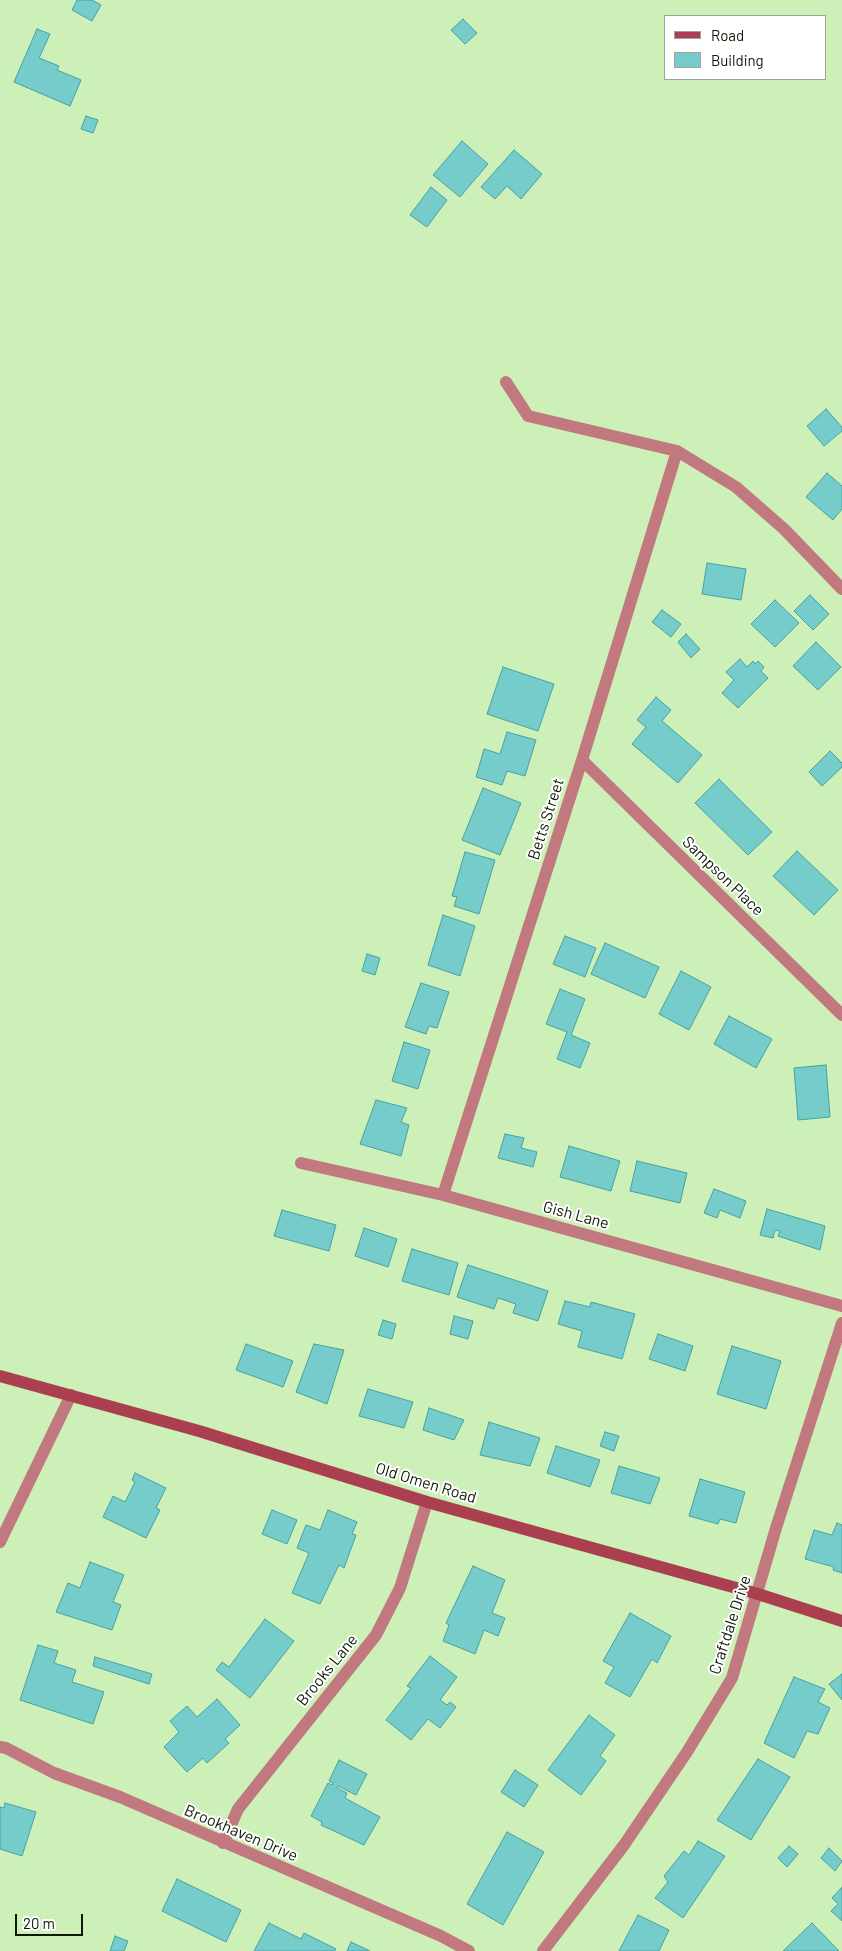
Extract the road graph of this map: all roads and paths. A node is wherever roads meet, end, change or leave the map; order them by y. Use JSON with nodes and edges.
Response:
{"nodes":[{"id":1,"x":506,"y":382,"type":"dead end"},
{"id":2,"x":677,"y":451,"type":"junction"},
{"id":3,"x":842,"y":589,"type":"edge"},
{"id":4,"x":582,"y":760,"type":"junction"},
{"id":5,"x":842,"y":1015,"type":"edge"},
{"id":6,"x":300,"y":1163,"type":"dead end"},
{"id":7,"x":443,"y":1195,"type":"junction"},
{"id":8,"x":842,"y":1306,"type":"edge"},
{"id":9,"x":842,"y":1323,"type":"edge"},
{"id":10,"x":0,"y":1376,"type":"edge"},
{"id":11,"x":71,"y":1395,"type":"junction"},
{"id":12,"x":427,"y":1502,"type":"junction"},
{"id":13,"x":0,"y":1542,"type":"edge"},
{"id":14,"x":758,"y":1594,"type":"junction"},
{"id":15,"x":842,"y":1621,"type":"edge"},
{"id":16,"x":0,"y":1747,"type":"edge"},
{"id":17,"x":223,"y":1843,"type":"junction"},
{"id":18,"x":469,"y":1951,"type":"edge"},
{"id":19,"x":543,"y":1951,"type":"edge"}],
"edges":[{"from":1,"to":2,"type":"street"},
{"from":2,"to":3,"type":"street"},
{"from":2,"to":4,"type":"street","name":"Betts Street"},
{"from":4,"to":5,"type":"street","name":"Sampson Place"},
{"from":4,"to":7,"type":"street","name":"Betts Street"},
{"from":6,"to":7,"type":"street","name":"Gish Lane"},
{"from":7,"to":8,"type":"street","name":"Gish Lane"},
{"from":9,"to":14,"type":"street","name":"Craftdale Drive"},
{"from":10,"to":11,"type":"street","name":"Old Omen Road"},
{"from":11,"to":12,"type":"street","name":"Old Omen Road"},
{"from":11,"to":13,"type":"street"},
{"from":12,"to":14,"type":"street","name":"Old Omen Road"},
{"from":12,"to":17,"type":"street","name":"Brooks Lane"},
{"from":14,"to":15,"type":"street","name":"Old Omen Road"},
{"from":14,"to":19,"type":"street","name":"Craftdale Drive"},
{"from":16,"to":17,"type":"street","name":"Brookhaven Drive"},
{"from":17,"to":18,"type":"street","name":"Brookhaven Drive"}]}
